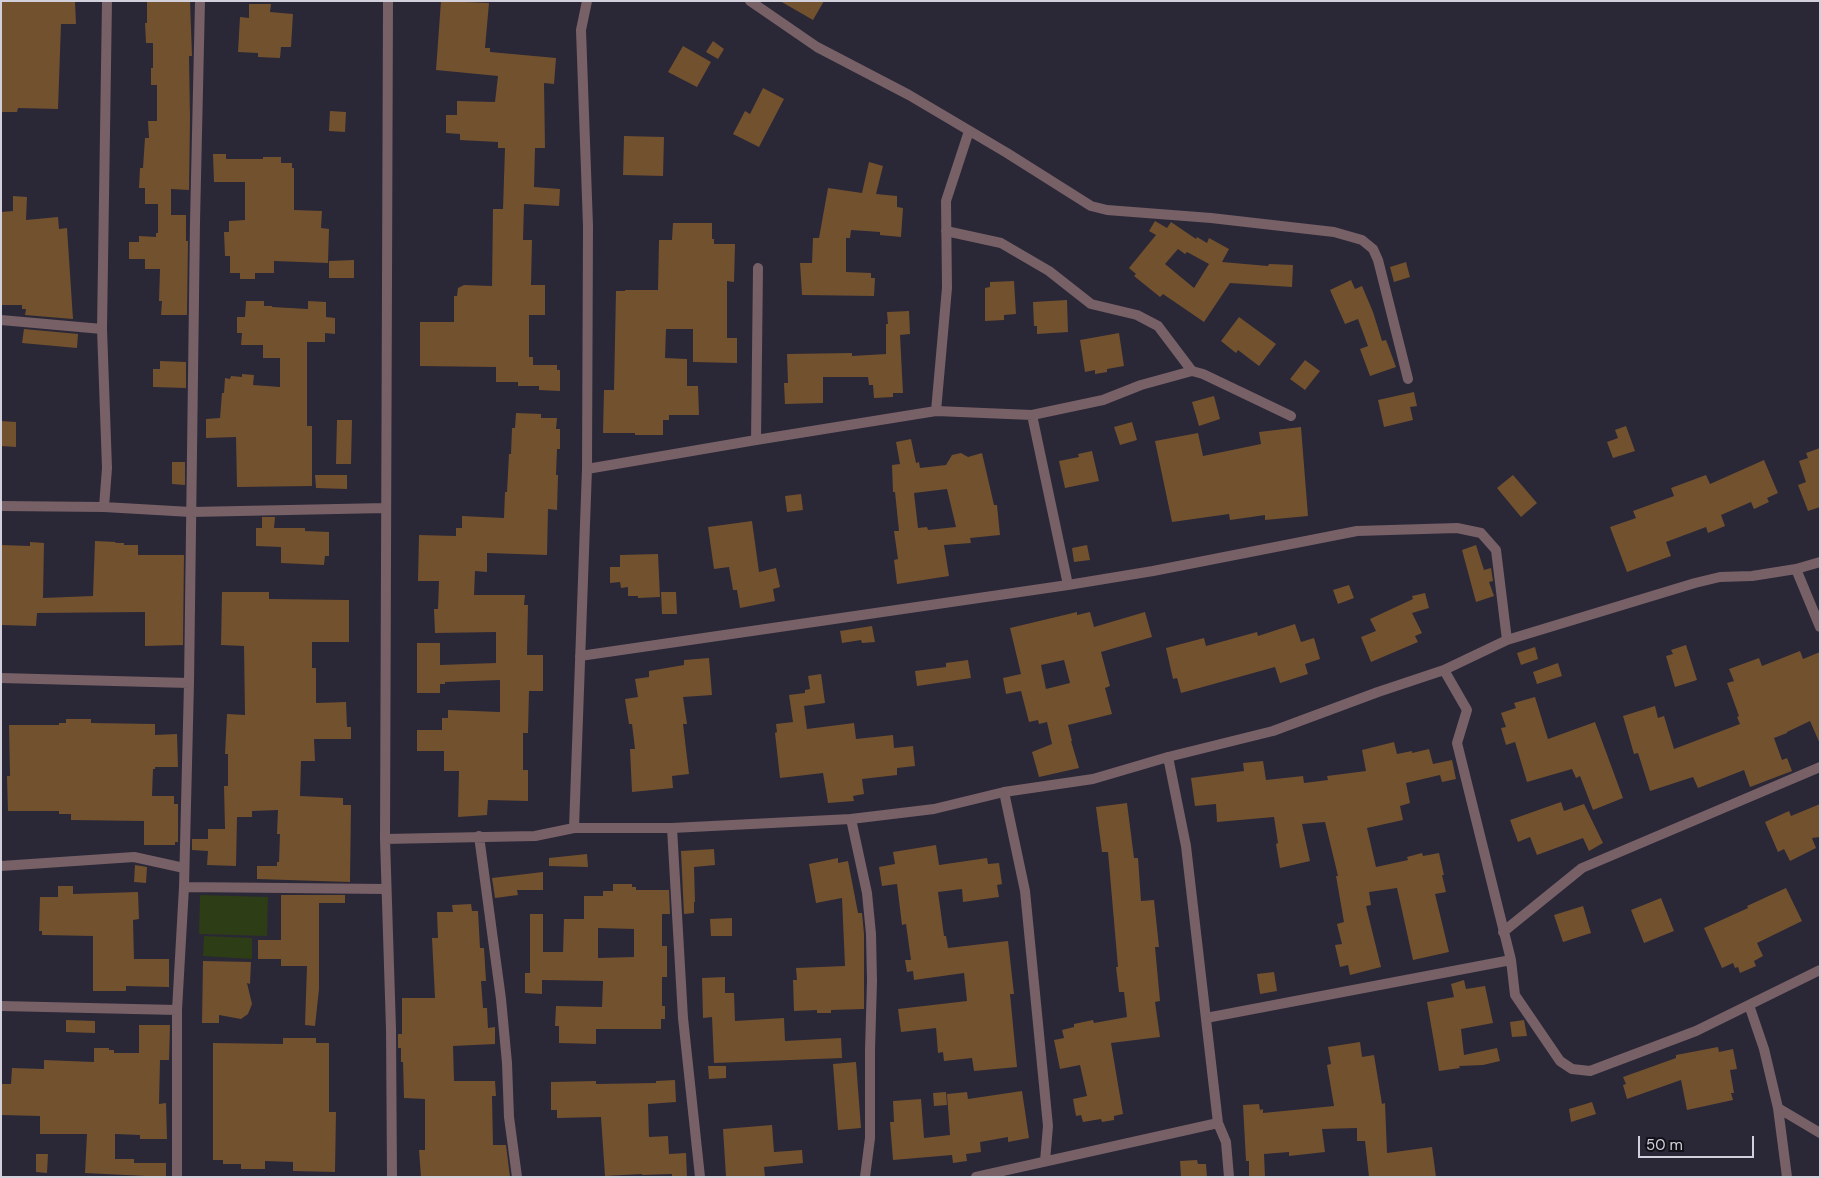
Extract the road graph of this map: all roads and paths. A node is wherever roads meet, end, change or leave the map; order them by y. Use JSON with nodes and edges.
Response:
{"nodes":[{"id":1,"x":108,"y":1,"type":"edge"},
{"id":2,"x":200,"y":1,"type":"edge"},
{"id":3,"x":388,"y":1,"type":"edge"},
{"id":4,"x":587,"y":1,"type":"edge"},
{"id":5,"x":750,"y":1,"type":"edge"},
{"id":6,"x":969,"y":131,"type":"junction"},
{"id":7,"x":946,"y":231,"type":"junction"},
{"id":8,"x":758,"y":268,"type":"dead end"},
{"id":9,"x":1,"y":320,"type":"edge"},
{"id":10,"x":102,"y":329,"type":"junction"},
{"id":11,"x":1192,"y":372,"type":"junction"},
{"id":12,"x":1408,"y":379,"type":"dead end"},
{"id":13,"x":936,"y":411,"type":"junction"},
{"id":14,"x":1032,"y":415,"type":"junction"},
{"id":15,"x":1291,"y":416,"type":"dead end"},
{"id":16,"x":756,"y":440,"type":"junction"},
{"id":17,"x":587,"y":469,"type":"junction"},
{"id":18,"x":1,"y":506,"type":"edge"},
{"id":19,"x":104,"y":507,"type":"junction"},
{"id":20,"x":386,"y":508,"type":"junction"},
{"id":21,"x":191,"y":512,"type":"junction"},
{"id":22,"x":1820,"y":562,"type":"edge"},
{"id":23,"x":1796,"y":569,"type":"junction"},
{"id":24,"x":1068,"y":585,"type":"junction"},
{"id":25,"x":1820,"y":627,"type":"edge"},
{"id":26,"x":1507,"y":640,"type":"junction"},
{"id":27,"x":580,"y":656,"type":"junction"},
{"id":28,"x":1444,"y":670,"type":"junction"},
{"id":29,"x":1,"y":678,"type":"edge"},
{"id":30,"x":189,"y":682,"type":"junction"},
{"id":31,"x":1168,"y":757,"type":"junction"},
{"id":32,"x":1820,"y":766,"type":"edge"},
{"id":33,"x":1004,"y":792,"type":"junction"},
{"id":34,"x":851,"y":819,"type":"junction"},
{"id":35,"x":574,"y":828,"type":"junction"},
{"id":36,"x":672,"y":828,"type":"junction"},
{"id":37,"x":479,"y":836,"type":"junction"},
{"id":38,"x":385,"y":839,"type":"junction"},
{"id":39,"x":1,"y":866,"type":"edge"},
{"id":40,"x":184,"y":868,"type":"junction"},
{"id":41,"x":184,"y":887,"type":"junction"},
{"id":42,"x":386,"y":889,"type":"junction"},
{"id":43,"x":1503,"y":932,"type":"junction"},
{"id":44,"x":1511,"y":960,"type":"junction"},
{"id":45,"x":1820,"y":970,"type":"edge"},
{"id":46,"x":1749,"y":1005,"type":"junction"},
{"id":47,"x":1,"y":1006,"type":"edge"},
{"id":48,"x":177,"y":1010,"type":"junction"},
{"id":49,"x":1206,"y":1018,"type":"junction"},
{"id":50,"x":1778,"y":1108,"type":"junction"},
{"id":51,"x":1218,"y":1123,"type":"junction"},
{"id":52,"x":1820,"y":1133,"type":"edge"},
{"id":53,"x":1045,"y":1161,"type":"junction"},
{"id":54,"x":177,"y":1177,"type":"edge"},
{"id":55,"x":392,"y":1177,"type":"edge"},
{"id":56,"x":517,"y":1177,"type":"edge"},
{"id":57,"x":700,"y":1177,"type":"edge"},
{"id":58,"x":865,"y":1177,"type":"edge"},
{"id":59,"x":976,"y":1177,"type":"edge"},
{"id":60,"x":1229,"y":1177,"type":"edge"},
{"id":61,"x":1787,"y":1177,"type":"edge"}],
"edges":[{"from":1,"to":10,"type":"street"},
{"from":2,"to":21,"type":"street"},
{"from":3,"to":20,"type":"street"},
{"from":4,"to":17,"type":"street"},
{"from":5,"to":6,"type":"street"},
{"from":6,"to":7,"type":"street"},
{"from":6,"to":12,"type":"street"},
{"from":7,"to":11,"type":"street"},
{"from":7,"to":13,"type":"street"},
{"from":8,"to":16,"type":"street"},
{"from":9,"to":10,"type":"street"},
{"from":10,"to":19,"type":"street"},
{"from":11,"to":14,"type":"street"},
{"from":11,"to":15,"type":"street"},
{"from":13,"to":14,"type":"street"},
{"from":13,"to":16,"type":"street"},
{"from":14,"to":24,"type":"street"},
{"from":16,"to":17,"type":"street"},
{"from":17,"to":27,"type":"street"},
{"from":18,"to":19,"type":"street"},
{"from":19,"to":21,"type":"street"},
{"from":20,"to":21,"type":"street"},
{"from":20,"to":38,"type":"street"},
{"from":21,"to":30,"type":"street"},
{"from":22,"to":23,"type":"street"},
{"from":23,"to":25,"type":"street"},
{"from":23,"to":26,"type":"street"},
{"from":24,"to":26,"type":"street"},
{"from":24,"to":27,"type":"street"},
{"from":26,"to":28,"type":"street"},
{"from":27,"to":35,"type":"street"},
{"from":28,"to":31,"type":"street"},
{"from":28,"to":43,"type":"street"},
{"from":29,"to":30,"type":"street"},
{"from":30,"to":40,"type":"street"},
{"from":31,"to":33,"type":"street"},
{"from":31,"to":49,"type":"street"},
{"from":32,"to":43,"type":"street"},
{"from":33,"to":34,"type":"street"},
{"from":33,"to":53,"type":"street"},
{"from":34,"to":36,"type":"street"},
{"from":34,"to":58,"type":"street"},
{"from":35,"to":36,"type":"street"},
{"from":35,"to":37,"type":"street"},
{"from":36,"to":57,"type":"street"},
{"from":37,"to":38,"type":"street"},
{"from":37,"to":56,"type":"street"},
{"from":38,"to":42,"type":"street"},
{"from":39,"to":40,"type":"street"},
{"from":40,"to":41,"type":"street"},
{"from":41,"to":42,"type":"street"},
{"from":41,"to":48,"type":"street"},
{"from":42,"to":55,"type":"street"},
{"from":43,"to":44,"type":"street"},
{"from":44,"to":46,"type":"street"},
{"from":44,"to":49,"type":"street"},
{"from":45,"to":46,"type":"street"},
{"from":46,"to":50,"type":"street"},
{"from":47,"to":48,"type":"street"},
{"from":48,"to":54,"type":"street"},
{"from":49,"to":51,"type":"street"},
{"from":50,"to":52,"type":"street"},
{"from":50,"to":61,"type":"street"},
{"from":51,"to":53,"type":"street"},
{"from":51,"to":60,"type":"street"},
{"from":53,"to":59,"type":"street"}]}
